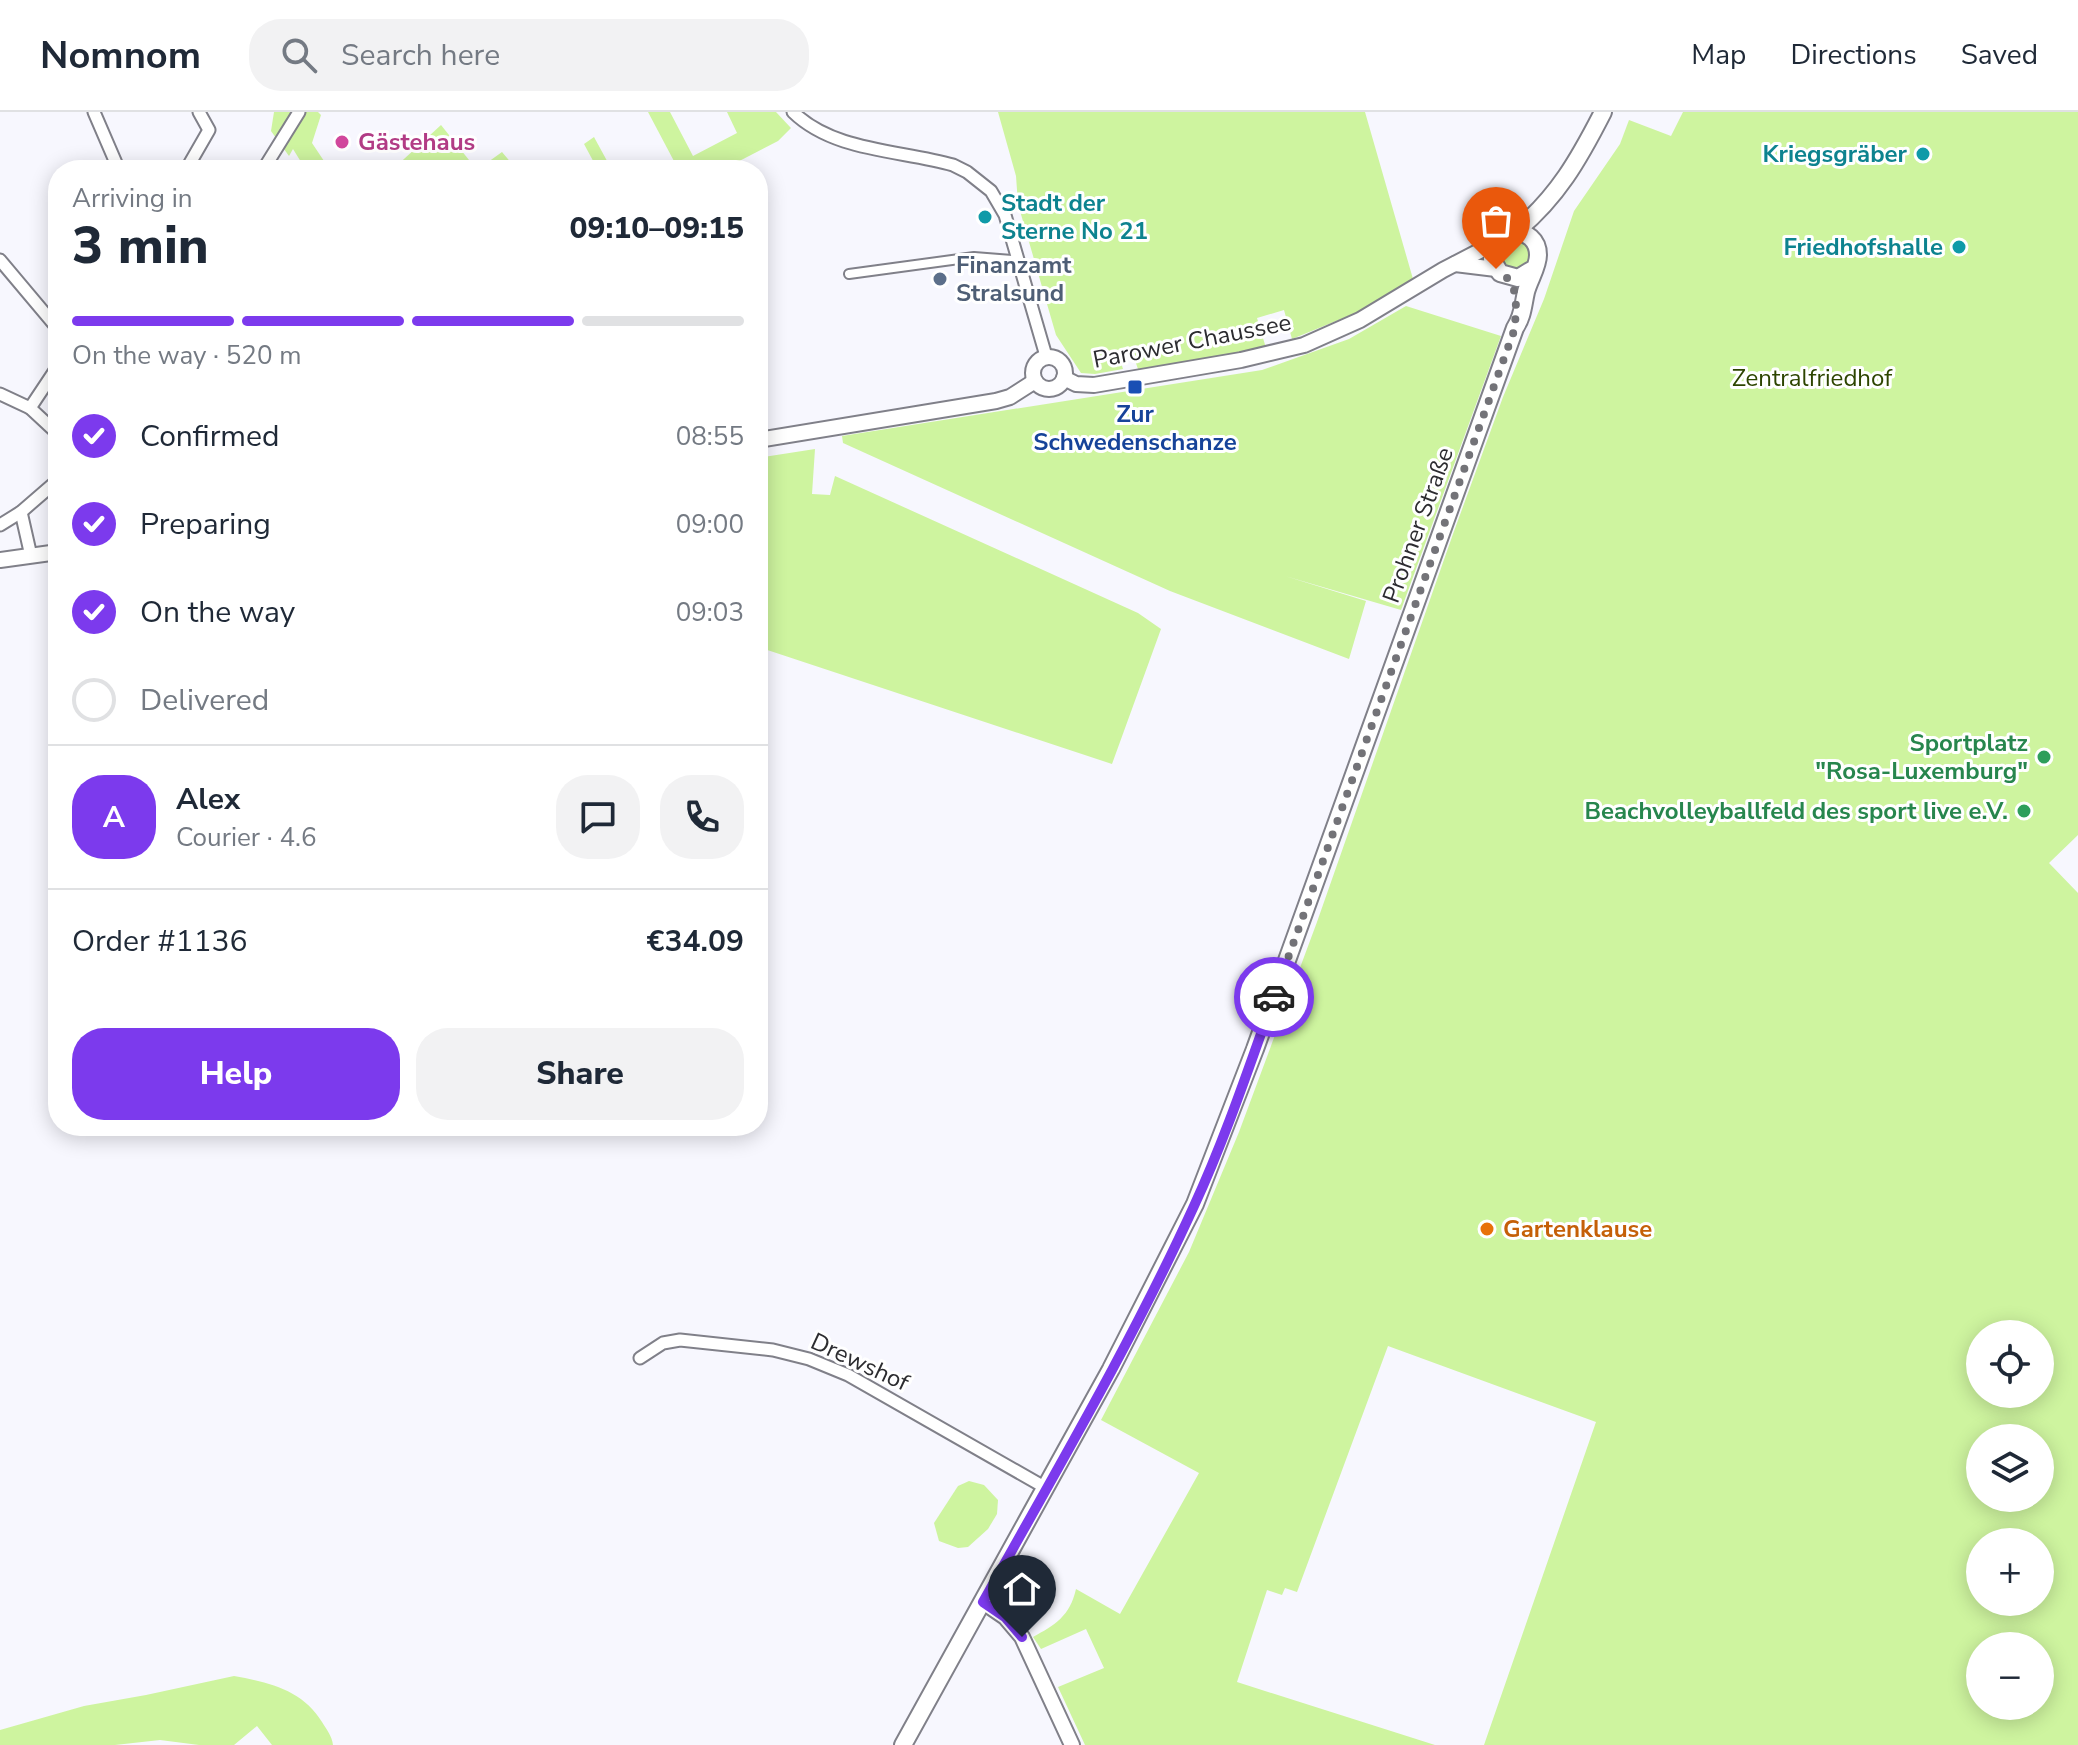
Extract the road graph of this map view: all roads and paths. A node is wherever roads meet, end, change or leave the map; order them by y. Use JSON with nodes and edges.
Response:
{"nodes":[{"id":1,"x":94,"y":112,"type":"edge"},
{"id":2,"x":199,"y":112,"type":"edge"},
{"id":3,"x":299,"y":112,"type":"edge"},
{"id":4,"x":793,"y":112,"type":"edge"},
{"id":5,"x":1603,"y":112,"type":"edge"},
{"id":6,"x":115,"y":160,"type":"edge"},
{"id":7,"x":192,"y":160,"type":"edge"},
{"id":8,"x":269,"y":160,"type":"edge"},
{"id":9,"x":1523,"y":235,"type":"junction"},
{"id":10,"x":1495,"y":243,"type":"junction"},
{"id":11,"x":0,"y":260,"type":"edge"},
{"id":12,"x":1012,"y":260,"type":"dead end"},
{"id":13,"x":1454,"y":264,"type":"junction"},
{"id":14,"x":1533,"y":269,"type":"junction"},
{"id":15,"x":1501,"y":272,"type":"junction"},
{"id":16,"x":849,"y":274,"type":"dead end"},
{"id":17,"x":48,"y":317,"type":"edge"},
{"id":18,"x":1515,"y":328,"type":"junction"},
{"id":19,"x":1046,"y":356,"type":"junction"},
{"id":20,"x":1064,"y":378,"type":"junction"},
{"id":21,"x":48,"y":381,"type":"edge"},
{"id":22,"x":1035,"y":381,"type":"junction"},
{"id":23,"x":0,"y":394,"type":"edge"},
{"id":24,"x":30,"y":408,"type":"junction"},
{"id":25,"x":48,"y":421,"type":"edge"},
{"id":26,"x":768,"y":438,"type":"edge"},
{"id":27,"x":48,"y":489,"type":"edge"},
{"id":28,"x":21,"y":512,"type":"junction"},
{"id":29,"x":0,"y":525,"type":"edge"},
{"id":30,"x":48,"y":553,"type":"edge"},
{"id":31,"x":31,"y":556,"type":"junction"},
{"id":32,"x":0,"y":560,"type":"edge"},
{"id":33,"x":640,"y":1358,"type":"dead end"},
{"id":34,"x":1046,"y":1488,"type":"junction"},
{"id":35,"x":983,"y":1602,"type":"junction"},
{"id":36,"x":903,"y":1745,"type":"edge"},
{"id":37,"x":1072,"y":1745,"type":"edge"}],
"edges":[{"from":1,"to":6,"type":"street"},
{"from":2,"to":7,"type":"street"},
{"from":3,"to":8,"type":"street"},
{"from":4,"to":19,"type":"street"},
{"from":5,"to":9,"type":"main road"},
{"from":9,"to":10,"type":"main road","name":"Parower Chaussee"},
{"from":9,"to":14,"type":"main road"},
{"from":10,"to":13,"type":"street","name":"Parower Chaussee"},
{"from":10,"to":15,"type":"main road"},
{"from":11,"to":17,"type":"street"},
{"from":12,"to":16,"type":"street"},
{"from":13,"to":15,"type":"street"},
{"from":13,"to":20,"type":"street","name":"Parower Chaussee"},
{"from":14,"to":15,"type":"main road"},
{"from":14,"to":18,"type":"main road","name":"Prohner Straße"},
{"from":15,"to":18,"type":"main road","name":"Prohner Straße"},
{"from":18,"to":34,"type":"main road","name":"Prohner Straße"},
{"from":19,"to":20,"type":"street","name":"Parower Chaussee"},
{"from":19,"to":22,"type":"street"},
{"from":20,"to":22,"type":"street","name":"Parower Chaussee"},
{"from":21,"to":24,"type":"street"},
{"from":22,"to":26,"type":"street","name":"Parower Chaussee"},
{"from":23,"to":24,"type":"street"},
{"from":24,"to":25,"type":"street"},
{"from":27,"to":28,"type":"street"},
{"from":28,"to":29,"type":"street"},
{"from":28,"to":31,"type":"street"},
{"from":30,"to":31,"type":"street"},
{"from":31,"to":32,"type":"street"},
{"from":33,"to":34,"type":"street","name":"Drewshof"},
{"from":34,"to":35,"type":"main road","name":"Prohner Straße"},
{"from":35,"to":36,"type":"main road","name":"Prohner Straße"},
{"from":35,"to":37,"type":"street"}]}
